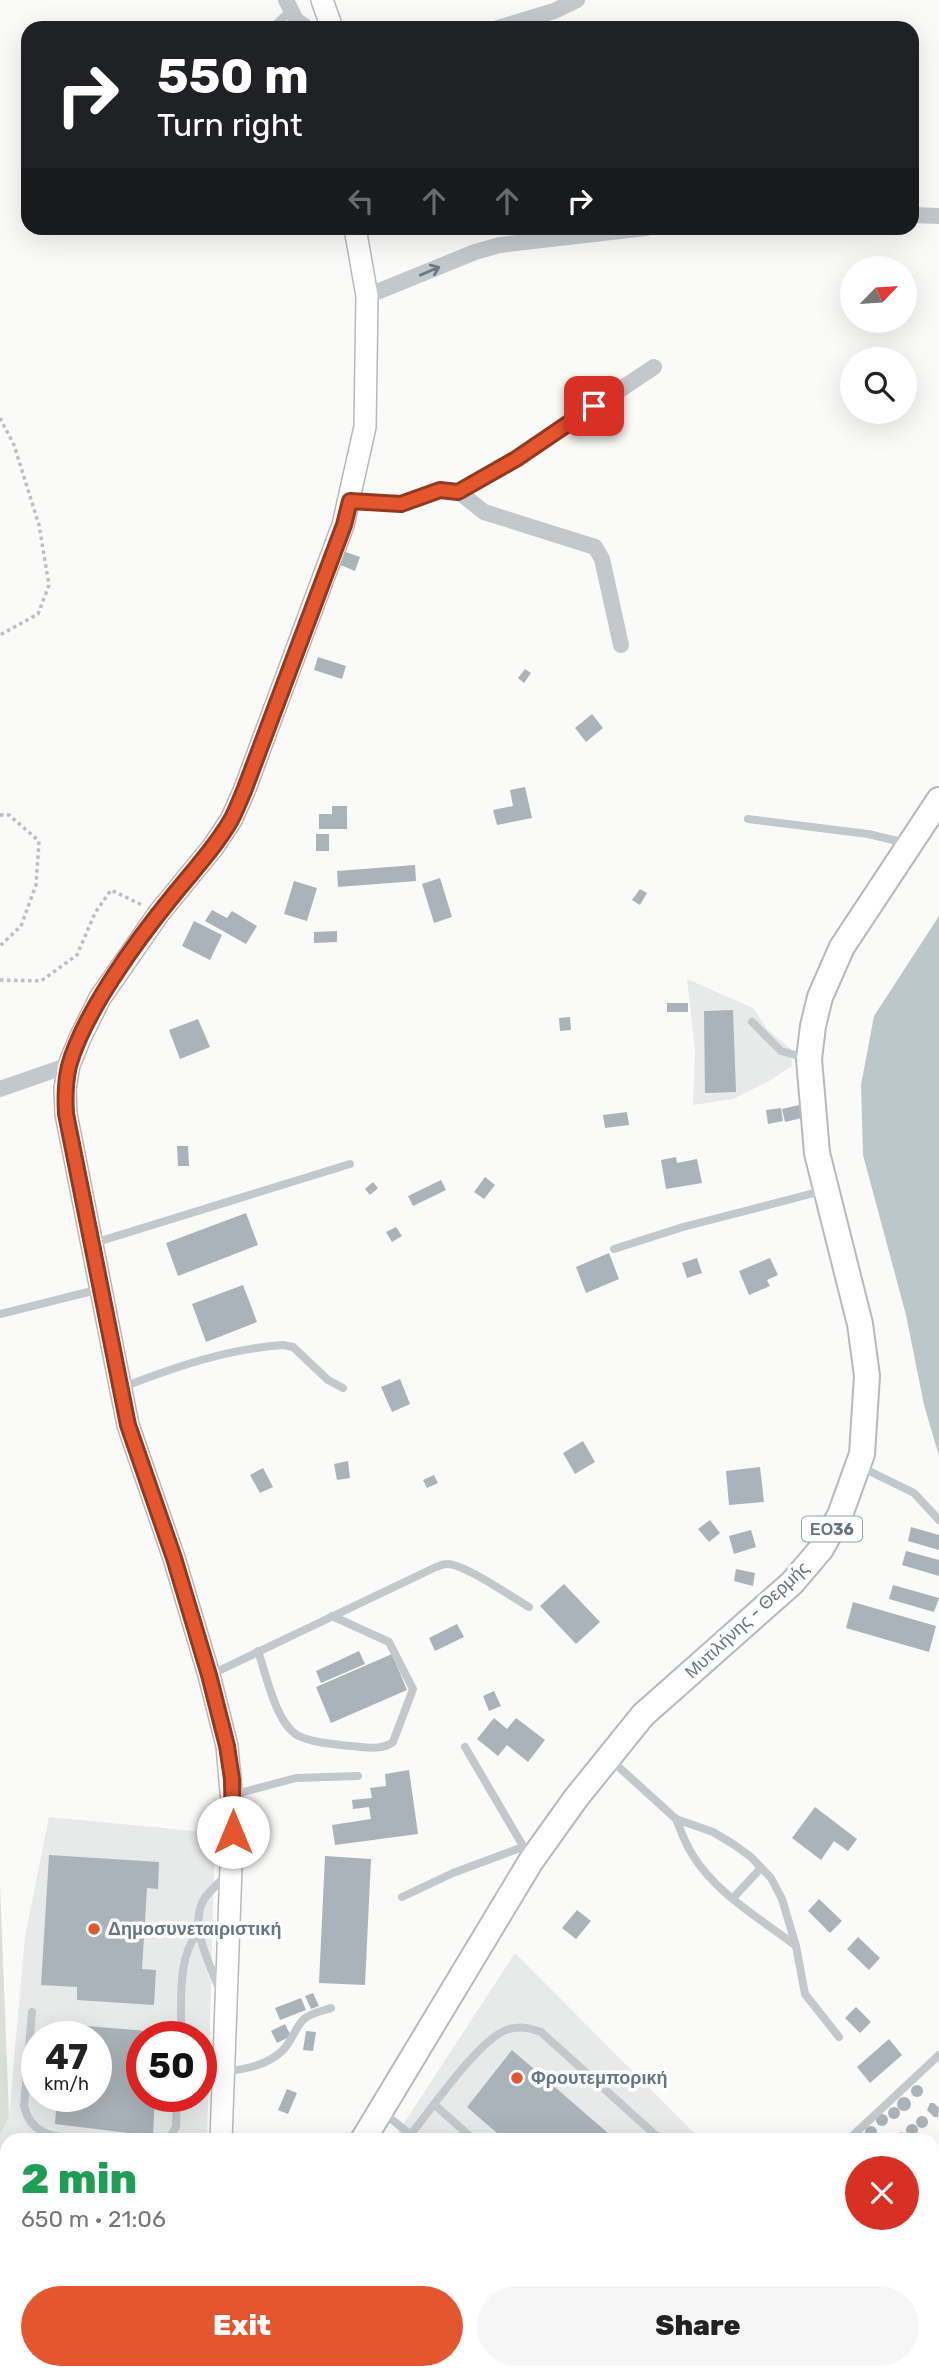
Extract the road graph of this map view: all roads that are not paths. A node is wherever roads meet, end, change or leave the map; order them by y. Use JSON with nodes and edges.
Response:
{"nodes":[{"id":1,"x":323,"y":0,"type":"edge"},
{"id":2,"x":577,"y":0,"type":"edge"},
{"id":3,"x":288,"y":6,"type":"edge"},
{"id":4,"x":277,"y":21,"type":"edge"},
{"id":5,"x":297,"y":21,"type":"edge"},
{"id":6,"x":330,"y":21,"type":"edge"},
{"id":7,"x":521,"y":21,"type":"edge"},
{"id":8,"x":919,"y":215,"type":"edge"},
{"id":9,"x":939,"y":216,"type":"edge"},
{"id":10,"x":356,"y":235,"type":"edge"},
{"id":11,"x":586,"y":235,"type":"edge"},
{"id":12,"x":367,"y":296,"type":"junction"},
{"id":13,"x":654,"y":367,"type":"dead end"},
{"id":14,"x":458,"y":492,"type":"junction"},
{"id":15,"x":350,"y":501,"type":"junction"},
{"id":16,"x":621,"y":645,"type":"dead end"},
{"id":17,"x":939,"y":800,"type":"edge"},
{"id":18,"x":748,"y":819,"type":"dead end"},
{"id":19,"x":909,"y":844,"type":"junction"},
{"id":20,"x":752,"y":1022,"type":"dead end"},
{"id":21,"x":809,"y":1059,"type":"junction"},
{"id":22,"x":69,"y":1065,"type":"junction"},
{"id":23,"x":0,"y":1089,"type":"edge"},
{"id":24,"x":350,"y":1164,"type":"dead end"},
{"id":25,"x":825,"y":1191,"type":"junction"},
{"id":26,"x":92,"y":1244,"type":"junction"},
{"id":27,"x":614,"y":1248,"type":"dead end"},
{"id":28,"x":100,"y":1289,"type":"junction"},
{"id":29,"x":0,"y":1314,"type":"edge"},
{"id":30,"x":120,"y":1388,"type":"junction"},
{"id":31,"x":343,"y":1388,"type":"dead end"},
{"id":32,"x":858,"y":1465,"type":"junction"},
{"id":33,"x":939,"y":1520,"type":"edge"},
{"id":34,"x":529,"y":1607,"type":"dead end"},
{"id":35,"x":332,"y":1616,"type":"junction"},
{"id":36,"x":258,"y":1651,"type":"junction"},
{"id":37,"x":209,"y":1675,"type":"junction"},
{"id":38,"x":465,"y":1747,"type":"dead end"},
{"id":39,"x":608,"y":1758,"type":"junction"},
{"id":40,"x":358,"y":1776,"type":"dead end"},
{"id":41,"x":232,"y":1795,"type":"junction"},
{"id":42,"x":676,"y":1819,"type":"junction"},
{"id":43,"x":527,"y":1854,"type":"junction"},
{"id":44,"x":761,"y":1868,"type":"junction"},
{"id":45,"x":231,"y":1871,"type":"junction"},
{"id":46,"x":402,"y":1897,"type":"dead end"},
{"id":47,"x":733,"y":1898,"type":"junction"},
{"id":48,"x":199,"y":1931,"type":"junction"},
{"id":49,"x":796,"y":1946,"type":"junction"},
{"id":50,"x":226,"y":2008,"type":"junction"},
{"id":51,"x":331,"y":2008,"type":"dead end"},
{"id":52,"x":32,"y":2012,"type":"dead end"},
{"id":53,"x":182,"y":2021,"type":"edge"},
{"id":54,"x":838,"y":2037,"type":"dead end"},
{"id":55,"x":939,"y":2055,"type":"edge"},
{"id":56,"x":224,"y":2072,"type":"junction"},
{"id":57,"x":435,"y":2105,"type":"junction"},
{"id":58,"x":382,"y":2110,"type":"junction"},
{"id":59,"x":176,"y":2112,"type":"edge"},
{"id":60,"x":222,"y":2115,"type":"junction"},
{"id":61,"x":42,"y":2133,"type":"edge"},
{"id":62,"x":172,"y":2133,"type":"edge"},
{"id":63,"x":214,"y":2133,"type":"edge"},
{"id":64,"x":222,"y":2133,"type":"edge"},
{"id":65,"x":367,"y":2133,"type":"edge"},
{"id":66,"x":408,"y":2133,"type":"edge"},
{"id":67,"x":416,"y":2133,"type":"edge"},
{"id":68,"x":466,"y":2133,"type":"edge"},
{"id":69,"x":653,"y":2133,"type":"edge"},
{"id":70,"x":855,"y":2133,"type":"edge"}],
"edges":[{"from":1,"to":6,"type":"main road"},
{"from":2,"to":7,"type":"street"},
{"from":3,"to":4,"type":"lane"},
{"from":3,"to":5,"type":"street"},
{"from":8,"to":9,"type":"street"},
{"from":10,"to":12,"type":"main road"},
{"from":12,"to":11,"type":"street","one_way":true},
{"from":12,"to":15,"type":"main road"},
{"from":13,"to":14,"type":"street"},
{"from":14,"to":15,"type":"street"},
{"from":14,"to":16,"type":"street"},
{"from":15,"to":22,"type":"main road"},
{"from":17,"to":19,"type":"main road","name":"Μυτιλήνης - Θερμής","number":"ΕΟ36"},
{"from":18,"to":19,"type":"lane"},
{"from":19,"to":21,"type":"main road","name":"Μυτιλήνης - Θερμής","number":"ΕΟ36"},
{"from":20,"to":21,"type":"lane"},
{"from":21,"to":25,"type":"main road","name":"Μυτιλήνης - Θερμής","number":"ΕΟ36"},
{"from":22,"to":23,"type":"street"},
{"from":22,"to":26,"type":"main road"},
{"from":24,"to":26,"type":"lane"},
{"from":25,"to":27,"type":"lane"},
{"from":25,"to":32,"type":"main road","name":"Μυτιλήνης - Θερμής","number":"ΕΟ36"},
{"from":26,"to":28,"type":"main road"},
{"from":28,"to":29,"type":"lane"},
{"from":28,"to":30,"type":"main road"},
{"from":30,"to":31,"type":"lane"},
{"from":30,"to":37,"type":"main road"},
{"from":32,"to":33,"type":"lane"},
{"from":32,"to":39,"type":"main road","name":"Μυτιλήνης - Θερμής","number":"ΕΟ36"},
{"from":34,"to":35,"type":"lane"},
{"from":35,"to":36,"type":"lane"},
{"from":35,"to":36,"type":"lane"},
{"from":36,"to":37,"type":"lane"},
{"from":37,"to":41,"type":"main road"},
{"from":38,"to":43,"type":"lane"},
{"from":39,"to":42,"type":"lane"},
{"from":39,"to":43,"type":"main road","name":"Μυτιλήνης - Θερμής","number":"ΕΟ36"},
{"from":40,"to":41,"type":"lane"},
{"from":41,"to":45,"type":"main road"},
{"from":42,"to":44,"type":"lane"},
{"from":42,"to":47,"type":"lane"},
{"from":43,"to":46,"type":"lane"},
{"from":43,"to":58,"type":"main road","name":"Μυτιλήνης - Θερμής","number":"ΕΟ36"},
{"from":44,"to":47,"type":"lane"},
{"from":44,"to":49,"type":"lane"},
{"from":45,"to":48,"type":"lane"},
{"from":45,"to":50,"type":"main road"},
{"from":47,"to":49,"type":"lane"},
{"from":48,"to":50,"type":"lane"},
{"from":48,"to":53,"type":"lane"},
{"from":49,"to":54,"type":"lane"},
{"from":50,"to":56,"type":"main road"},
{"from":51,"to":56,"type":"lane"},
{"from":52,"to":61,"type":"lane"},
{"from":55,"to":70,"type":"lane"},
{"from":56,"to":60,"type":"main road"},
{"from":57,"to":67,"type":"lane"},
{"from":57,"to":68,"type":"lane"},
{"from":57,"to":69,"type":"lane"},
{"from":58,"to":65,"type":"main road","name":"Μυτιλήνης - Θερμής","number":"ΕΟ36"},
{"from":58,"to":66,"type":"lane"},
{"from":59,"to":62,"type":"lane"},
{"from":60,"to":63,"type":"lane"},
{"from":60,"to":64,"type":"main road"}]}
